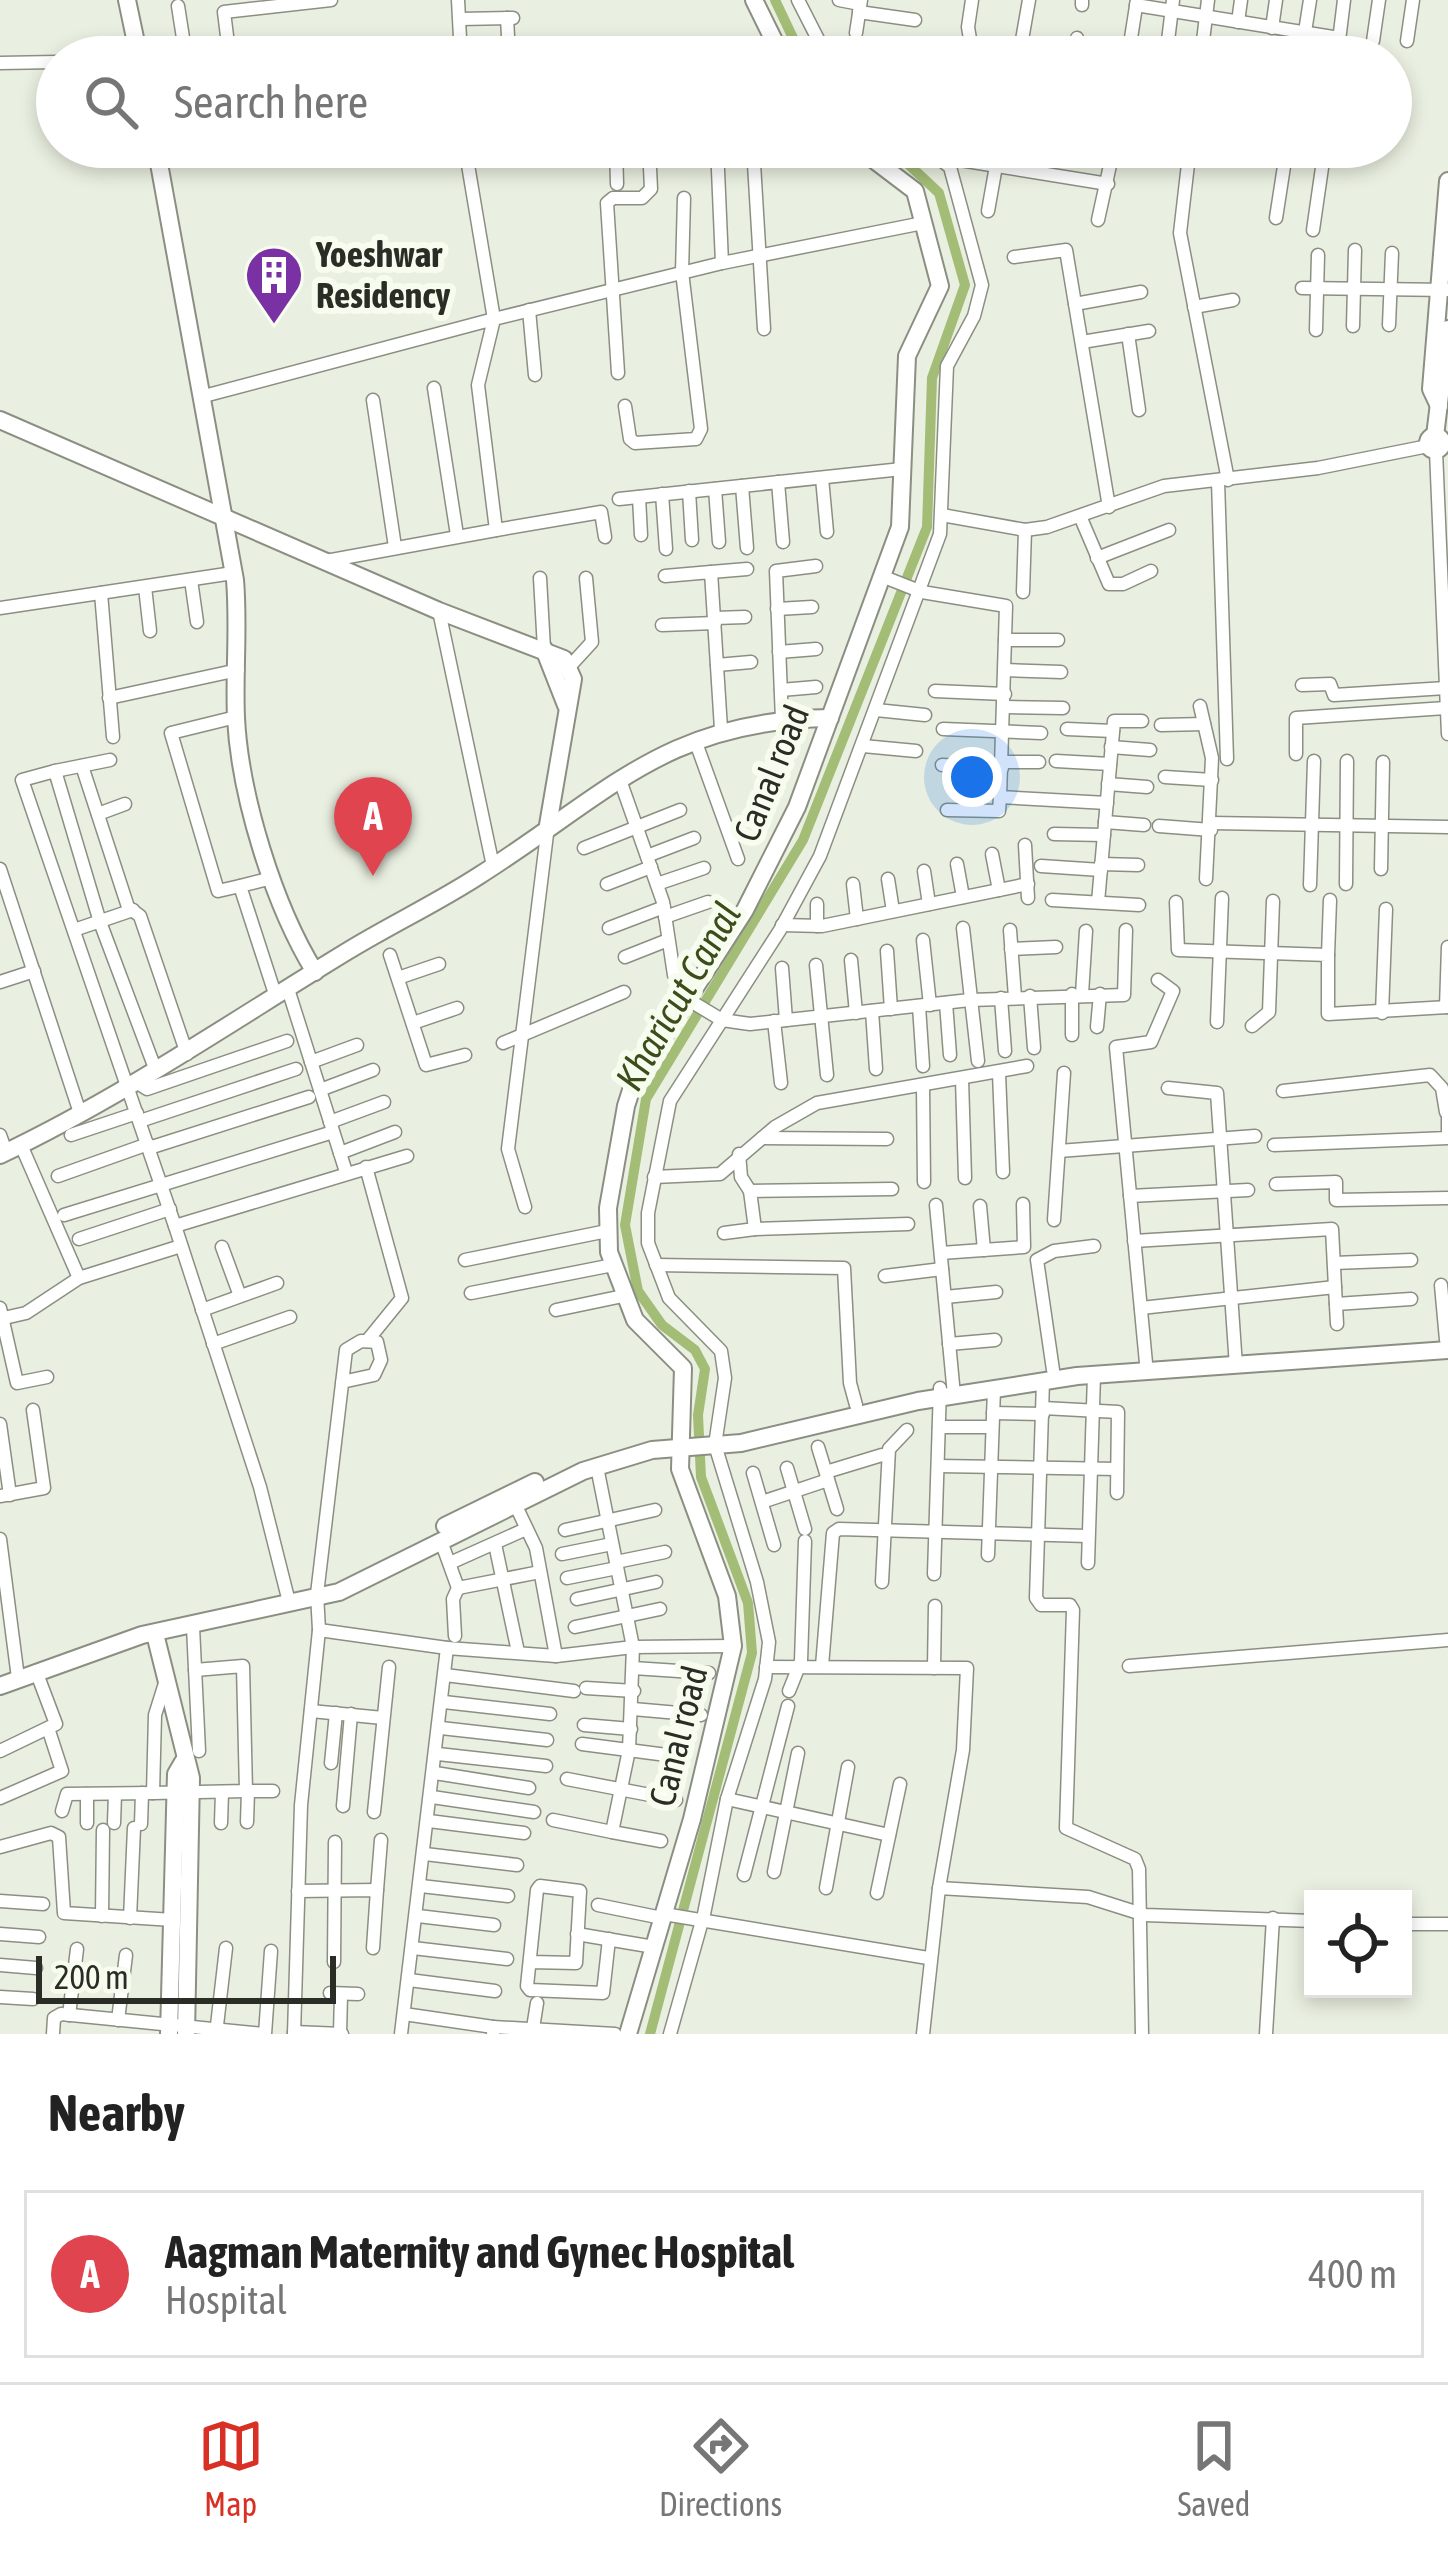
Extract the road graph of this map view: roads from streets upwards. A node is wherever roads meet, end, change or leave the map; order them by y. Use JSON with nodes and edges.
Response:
{"nodes":[{"id":1,"x":127,"y":0,"type":"edge"},
{"id":2,"x":331,"y":0,"type":"edge"},
{"id":3,"x":458,"y":0,"type":"edge"},
{"id":4,"x":754,"y":0,"type":"edge"},
{"id":5,"x":798,"y":0,"type":"edge"},
{"id":6,"x":839,"y":0,"type":"edge"},
{"id":7,"x":972,"y":0,"type":"edge"},
{"id":8,"x":1029,"y":0,"type":"edge"},
{"id":9,"x":1208,"y":0,"type":"edge"},
{"id":10,"x":1241,"y":0,"type":"edge"},
{"id":11,"x":1276,"y":0,"type":"edge"},
{"id":12,"x":1310,"y":0,"type":"edge"},
{"id":13,"x":1344,"y":0,"type":"edge"},
{"id":14,"x":1379,"y":0,"type":"edge"},
{"id":15,"x":1414,"y":0,"type":"edge"},
{"id":16,"x":1137,"y":3,"type":"edge"},
{"id":17,"x":860,"y":5,"type":"edge"},
{"id":18,"x":178,"y":6,"type":"dead end"},
{"id":19,"x":1173,"y":6,"type":"edge"},
{"id":20,"x":1206,"y":17,"type":"junction"},
{"id":21,"x":460,"y":19,"type":"junction"},
{"id":22,"x":915,"y":20,"type":"dead end"},
{"id":23,"x":1238,"y":22,"type":"junction"},
{"id":24,"x":1272,"y":28,"type":"junction"},
{"id":25,"x":856,"y":33,"type":"dead end"},
{"id":26,"x":1305,"y":33,"type":"junction"},
{"id":27,"x":135,"y":36,"type":"edge"},
{"id":28,"x":183,"y":36,"type":"edge"},
{"id":29,"x":227,"y":36,"type":"dead end"},
{"id":30,"x":460,"y":36,"type":"edge"},
{"id":31,"x":509,"y":36,"type":"edge"},
{"id":32,"x":772,"y":36,"type":"edge"},
{"id":33,"x":816,"y":36,"type":"edge"},
{"id":34,"x":970,"y":36,"type":"edge"},
{"id":35,"x":1023,"y":36,"type":"edge"},
{"id":36,"x":1132,"y":36,"type":"edge"},
{"id":37,"x":1169,"y":36,"type":"edge"},
{"id":38,"x":1204,"y":36,"type":"edge"},
{"id":39,"x":1304,"y":36,"type":"edge"},
{"id":40,"x":1326,"y":36,"type":"edge"},
{"id":41,"x":1340,"y":36,"type":"edge"},
{"id":42,"x":1374,"y":36,"type":"edge"},
{"id":43,"x":1408,"y":36,"type":"edge"},
{"id":44,"x":36,"y":63,"type":"edge"},
{"id":45,"x":0,"y":64,"type":"edge"},
{"id":46,"x":160,"y":168,"type":"edge"},
{"id":47,"x":469,"y":168,"type":"edge"},
{"id":48,"x":617,"y":168,"type":"edge"},
{"id":49,"x":650,"y":168,"type":"edge"},
{"id":50,"x":718,"y":168,"type":"edge"},
{"id":51,"x":754,"y":168,"type":"edge"},
{"id":52,"x":885,"y":168,"type":"edge"},
{"id":53,"x":950,"y":168,"type":"edge"},
{"id":54,"x":996,"y":168,"type":"edge"},
{"id":55,"x":1008,"y":168,"type":"edge"},
{"id":56,"x":1111,"y":168,"type":"edge"},
{"id":57,"x":1188,"y":168,"type":"edge"},
{"id":58,"x":1284,"y":168,"type":"edge"},
{"id":59,"x":1322,"y":168,"type":"edge"},
{"id":60,"x":1448,"y":181,"type":"edge"},
{"id":61,"x":617,"y":184,"type":"dead end"},
{"id":62,"x":1108,"y":184,"type":"junction"},
{"id":63,"x":684,"y":198,"type":"dead end"},
{"id":64,"x":988,"y":211,"type":"dead end"},
{"id":65,"x":1276,"y":218,"type":"dead end"},
{"id":66,"x":1098,"y":220,"type":"dead end"},
{"id":67,"x":923,"y":223,"type":"junction"},
{"id":68,"x":1313,"y":230,"type":"dead end"},
{"id":69,"x":1355,"y":250,"type":"dead end"},
{"id":70,"x":1392,"y":253,"type":"dead end"},
{"id":71,"x":758,"y":255,"type":"junction"},
{"id":72,"x":1318,"y":255,"type":"dead end"},
{"id":73,"x":1014,"y":257,"type":"dead end"},
{"id":74,"x":722,"y":263,"type":"junction"},
{"id":75,"x":682,"y":272,"type":"junction"},
{"id":76,"x":1310,"y":288,"type":"junction"},
{"id":77,"x":1354,"y":289,"type":"junction"},
{"id":78,"x":1390,"y":289,"type":"junction"},
{"id":79,"x":609,"y":290,"type":"junction"},
{"id":80,"x":1442,"y":290,"type":"edge"},
{"id":81,"x":1142,"y":292,"type":"dead end"},
{"id":82,"x":1233,"y":300,"type":"dead end"},
{"id":83,"x":1076,"y":304,"type":"junction"},
{"id":84,"x":1195,"y":307,"type":"junction"},
{"id":85,"x":529,"y":310,"type":"junction"},
{"id":86,"x":494,"y":320,"type":"junction"},
{"id":87,"x":1389,"y":325,"type":"dead end"},
{"id":88,"x":1353,"y":326,"type":"dead end"},
{"id":89,"x":764,"y":328,"type":"dead end"},
{"id":90,"x":1448,"y":329,"type":"edge"},
{"id":91,"x":1316,"y":330,"type":"dead end"},
{"id":92,"x":1148,"y":332,"type":"dead end"},
{"id":93,"x":1128,"y":334,"type":"junction"},
{"id":94,"x":1082,"y":342,"type":"junction"},
{"id":95,"x":618,"y":373,"type":"dead end"},
{"id":96,"x":536,"y":375,"type":"dead end"},
{"id":97,"x":434,"y":388,"type":"dead end"},
{"id":98,"x":204,"y":396,"type":"junction"},
{"id":99,"x":373,"y":400,"type":"dead end"},
{"id":100,"x":1443,"y":405,"type":"edge"},
{"id":101,"x":626,"y":406,"type":"dead end"},
{"id":102,"x":1139,"y":410,"type":"dead end"},
{"id":103,"x":0,"y":420,"type":"edge"},
{"id":104,"x":1433,"y":444,"type":"junction"},
{"id":105,"x":902,"y":469,"type":"junction"},
{"id":106,"x":822,"y":478,"type":"junction"},
{"id":107,"x":1223,"y":481,"type":"junction"},
{"id":108,"x":778,"y":482,"type":"junction"},
{"id":109,"x":742,"y":486,"type":"junction"},
{"id":110,"x":715,"y":489,"type":"junction"},
{"id":111,"x":689,"y":491,"type":"junction"},
{"id":112,"x":662,"y":494,"type":"junction"},
{"id":113,"x":638,"y":496,"type":"junction"},
{"id":114,"x":619,"y":499,"type":"dead end"},
{"id":115,"x":1109,"y":507,"type":"junction"},
{"id":116,"x":218,"y":511,"type":"junction"},
{"id":117,"x":1445,"y":514,"type":"edge"},
{"id":118,"x":941,"y":515,"type":"junction"},
{"id":119,"x":1080,"y":516,"type":"junction"},
{"id":120,"x":496,"y":530,"type":"junction"},
{"id":121,"x":1024,"y":530,"type":"junction"},
{"id":122,"x":1169,"y":530,"type":"dead end"},
{"id":123,"x":827,"y":532,"type":"dead end"},
{"id":124,"x":458,"y":535,"type":"junction"},
{"id":125,"x":641,"y":535,"type":"dead end"},
{"id":126,"x":605,"y":537,"type":"dead end"},
{"id":127,"x":692,"y":540,"type":"dead end"},
{"id":128,"x":719,"y":542,"type":"dead end"},
{"id":129,"x":783,"y":542,"type":"dead end"},
{"id":130,"x":395,"y":547,"type":"junction"},
{"id":131,"x":747,"y":548,"type":"dead end"},
{"id":132,"x":666,"y":549,"type":"dead end"},
{"id":133,"x":1097,"y":558,"type":"junction"},
{"id":134,"x":326,"y":561,"type":"junction"},
{"id":135,"x":816,"y":566,"type":"dead end"},
{"id":136,"x":747,"y":569,"type":"dead end"},
{"id":137,"x":1151,"y":571,"type":"dead end"},
{"id":138,"x":711,"y":572,"type":"junction"},
{"id":139,"x":233,"y":573,"type":"junction"},
{"id":140,"x":664,"y":576,"type":"dead end"},
{"id":141,"x":540,"y":578,"type":"dead end"},
{"id":142,"x":586,"y":578,"type":"dead end"},
{"id":143,"x":888,"y":578,"type":"junction"},
{"id":144,"x":191,"y":580,"type":"junction"},
{"id":145,"x":145,"y":586,"type":"junction"},
{"id":146,"x":920,"y":590,"type":"junction"},
{"id":147,"x":1023,"y":592,"type":"dead end"},
{"id":148,"x":101,"y":593,"type":"junction"},
{"id":149,"x":812,"y":607,"type":"dead end"},
{"id":150,"x":0,"y":608,"type":"edge"},
{"id":151,"x":777,"y":609,"type":"junction"},
{"id":152,"x":439,"y":611,"type":"junction"},
{"id":153,"x":745,"y":617,"type":"dead end"},
{"id":154,"x":715,"y":621,"type":"junction"},
{"id":155,"x":197,"y":622,"type":"dead end"},
{"id":156,"x":662,"y":626,"type":"dead end"},
{"id":157,"x":150,"y":631,"type":"dead end"},
{"id":158,"x":1005,"y":640,"type":"junction"},
{"id":159,"x":1058,"y":640,"type":"dead end"},
{"id":160,"x":544,"y":649,"type":"junction"},
{"id":161,"x":816,"y":649,"type":"dead end"},
{"id":162,"x":779,"y":652,"type":"junction"},
{"id":163,"x":751,"y":662,"type":"dead end"},
{"id":164,"x":718,"y":665,"type":"junction"},
{"id":165,"x":570,"y":666,"type":"junction"},
{"id":166,"x":240,"y":670,"type":"junction"},
{"id":167,"x":1005,"y":670,"type":"junction"},
{"id":168,"x":1061,"y":672,"type":"dead end"},
{"id":169,"x":1303,"y":685,"type":"dead end"},
{"id":170,"x":816,"y":687,"type":"dead end"},
{"id":171,"x":1446,"y":688,"type":"edge"},
{"id":172,"x":781,"y":690,"type":"junction"},
{"id":173,"x":934,"y":691,"type":"dead end"},
{"id":174,"x":109,"y":698,"type":"junction"},
{"id":175,"x":1005,"y":700,"type":"junction"},
{"id":176,"x":566,"y":706,"type":"junction"},
{"id":177,"x":1200,"y":706,"type":"dead end"},
{"id":178,"x":1063,"y":708,"type":"dead end"},
{"id":179,"x":1447,"y":708,"type":"edge"},
{"id":180,"x":876,"y":710,"type":"junction"},
{"id":181,"x":925,"y":716,"type":"dead end"},
{"id":182,"x":236,"y":718,"type":"junction"},
{"id":183,"x":830,"y":718,"type":"junction"},
{"id":184,"x":782,"y":720,"type":"junction"},
{"id":185,"x":1142,"y":721,"type":"dead end"},
{"id":186,"x":1204,"y":724,"type":"junction"},
{"id":187,"x":1161,"y":725,"type":"dead end"},
{"id":188,"x":722,"y":729,"type":"junction"},
{"id":189,"x":943,"y":729,"type":"dead end"},
{"id":190,"x":1067,"y":729,"type":"dead end"},
{"id":191,"x":1113,"y":731,"type":"junction"},
{"id":192,"x":1003,"y":732,"type":"junction"},
{"id":193,"x":1041,"y":733,"type":"dead end"},
{"id":194,"x":1448,"y":734,"type":"edge"},
{"id":195,"x":113,"y":737,"type":"dead end"},
{"id":196,"x":695,"y":740,"type":"junction"},
{"id":197,"x":862,"y":746,"type":"junction"},
{"id":198,"x":1111,"y":747,"type":"junction"},
{"id":199,"x":1150,"y":750,"type":"dead end"},
{"id":200,"x":916,"y":751,"type":"dead end"},
{"id":201,"x":1296,"y":754,"type":"dead end"},
{"id":202,"x":1227,"y":759,"type":"dead end"},
{"id":203,"x":110,"y":760,"type":"dead end"},
{"id":204,"x":1056,"y":760,"type":"dead end"},
{"id":205,"x":1314,"y":761,"type":"dead end"},
{"id":206,"x":1347,"y":761,"type":"dead end"},
{"id":207,"x":1039,"y":762,"type":"dead end"},
{"id":208,"x":1383,"y":762,"type":"dead end"},
{"id":209,"x":1110,"y":764,"type":"junction"},
{"id":210,"x":942,"y":765,"type":"dead end"},
{"id":211,"x":1002,"y":765,"type":"junction"},
{"id":212,"x":82,"y":766,"type":"junction"},
{"id":213,"x":56,"y":771,"type":"junction"},
{"id":214,"x":1165,"y":777,"type":"dead end"},
{"id":215,"x":620,"y":780,"type":"junction"},
{"id":216,"x":1212,"y":780,"type":"junction"},
{"id":217,"x":1108,"y":784,"type":"junction"},
{"id":218,"x":1147,"y":787,"type":"dead end"},
{"id":219,"x":1000,"y":797,"type":"junction"},
{"id":220,"x":1107,"y":803,"type":"junction"},
{"id":221,"x":125,"y":804,"type":"dead end"},
{"id":222,"x":680,"y":810,"type":"dead end"},
{"id":223,"x":947,"y":810,"type":"dead end"},
{"id":224,"x":98,"y":814,"type":"junction"},
{"id":225,"x":1313,"y":824,"type":"junction"},
{"id":226,"x":548,"y":825,"type":"junction"},
{"id":227,"x":1347,"y":825,"type":"junction"},
{"id":228,"x":636,"y":826,"type":"junction"},
{"id":229,"x":1382,"y":826,"type":"junction"},
{"id":230,"x":1448,"y":826,"type":"edge"},
{"id":231,"x":1211,"y":827,"type":"junction"},
{"id":232,"x":1105,"y":829,"type":"junction"},
{"id":233,"x":1054,"y":834,"type":"dead end"},
{"id":234,"x":694,"y":838,"type":"dead end"},
{"id":235,"x":1024,"y":845,"type":"dead end"},
{"id":236,"x":584,"y":848,"type":"dead end"},
{"id":237,"x":992,"y":854,"type":"dead end"},
{"id":238,"x":738,"y":859,"type":"dead end"},
{"id":239,"x":649,"y":861,"type":"junction"},
{"id":240,"x":957,"y":864,"type":"dead end"},
{"id":241,"x":1138,"y":865,"type":"dead end"},
{"id":242,"x":493,"y":866,"type":"junction"},
{"id":243,"x":1041,"y":866,"type":"dead end"},
{"id":244,"x":1101,"y":867,"type":"junction"},
{"id":245,"x":704,"y":868,"type":"dead end"},
{"id":246,"x":0,"y":869,"type":"edge"},
{"id":247,"x":1381,"y":869,"type":"dead end"},
{"id":248,"x":925,"y":871,"type":"dead end"},
{"id":249,"x":272,"y":878,"type":"junction"},
{"id":250,"x":888,"y":879,"type":"dead end"},
{"id":251,"x":1206,"y":879,"type":"dead end"},
{"id":252,"x":607,"y":884,"type":"dead end"},
{"id":253,"x":657,"y":884,"type":"junction"},
{"id":254,"x":853,"y":884,"type":"dead end"},
{"id":255,"x":1310,"y":884,"type":"dead end"},
{"id":256,"x":1346,"y":884,"type":"dead end"},
{"id":257,"x":240,"y":886,"type":"junction"},
{"id":258,"x":999,"y":890,"type":"junction"},
{"id":259,"x":964,"y":897,"type":"junction"},
{"id":260,"x":1222,"y":898,"type":"dead end"},
{"id":261,"x":1052,"y":900,"type":"dead end"},
{"id":262,"x":1330,"y":900,"type":"dead end"},
{"id":263,"x":1273,"y":901,"type":"dead end"},
{"id":264,"x":708,"y":902,"type":"dead end"},
{"id":265,"x":1098,"y":902,"type":"junction"},
{"id":266,"x":1176,"y":902,"type":"dead end"},
{"id":267,"x":817,"y":904,"type":"dead end"},
{"id":268,"x":929,"y":904,"type":"junction"},
{"id":269,"x":1139,"y":905,"type":"dead end"},
{"id":270,"x":1386,"y":909,"type":"dead end"},
{"id":271,"x":133,"y":910,"type":"junction"},
{"id":272,"x":893,"y":911,"type":"junction"},
{"id":273,"x":664,"y":912,"type":"junction"},
{"id":274,"x":15,"y":914,"type":"junction"},
{"id":275,"x":0,"y":919,"type":"edge"},
{"id":276,"x":857,"y":919,"type":"junction"},
{"id":277,"x":100,"y":922,"type":"junction"},
{"id":278,"x":782,"y":925,"type":"junction"},
{"id":279,"x":817,"y":926,"type":"junction"},
{"id":280,"x":608,"y":928,"type":"dead end"},
{"id":281,"x":963,"y":928,"type":"dead end"},
{"id":282,"x":74,"y":930,"type":"junction"},
{"id":283,"x":1010,"y":930,"type":"dead end"},
{"id":284,"x":1126,"y":930,"type":"dead end"},
{"id":285,"x":1086,"y":931,"type":"dead end"},
{"id":286,"x":668,"y":940,"type":"junction"},
{"id":287,"x":923,"y":940,"type":"dead end"},
{"id":288,"x":385,"y":942,"type":"junction"},
{"id":289,"x":1056,"y":947,"type":"dead end"},
{"id":290,"x":1448,"y":947,"type":"edge"},
{"id":291,"x":1011,"y":949,"type":"junction"},
{"id":292,"x":887,"y":951,"type":"dead end"},
{"id":293,"x":1220,"y":953,"type":"junction"},
{"id":294,"x":1273,"y":954,"type":"junction"},
{"id":295,"x":1328,"y":955,"type":"junction"},
{"id":296,"x":625,"y":957,"type":"dead end"},
{"id":297,"x":851,"y":960,"type":"dead end"},
{"id":298,"x":439,"y":964,"type":"dead end"},
{"id":299,"x":816,"y":965,"type":"dead end"},
{"id":300,"x":782,"y":968,"type":"dead end"},
{"id":301,"x":34,"y":971,"type":"junction"},
{"id":302,"x":315,"y":972,"type":"junction"},
{"id":303,"x":398,"y":978,"type":"junction"},
{"id":304,"x":1158,"y":980,"type":"dead end"},
{"id":305,"x":0,"y":982,"type":"edge"},
{"id":306,"x":624,"y":992,"type":"dead end"},
{"id":307,"x":282,"y":993,"type":"junction"},
{"id":308,"x":1077,"y":994,"type":"junction"},
{"id":309,"x":1100,"y":994,"type":"junction"},
{"id":310,"x":1015,"y":997,"type":"junction"},
{"id":311,"x":970,"y":1000,"type":"junction"},
{"id":312,"x":689,"y":1001,"type":"junction"},
{"id":313,"x":946,"y":1003,"type":"junction"},
{"id":314,"x":925,"y":1005,"type":"junction"},
{"id":315,"x":1447,"y":1007,"type":"edge"},
{"id":316,"x":458,"y":1008,"type":"dead end"},
{"id":317,"x":891,"y":1009,"type":"junction"},
{"id":318,"x":872,"y":1011,"type":"junction"},
{"id":319,"x":856,"y":1013,"type":"junction"},
{"id":320,"x":1382,"y":1013,"type":"junction"},
{"id":321,"x":820,"y":1017,"type":"junction"},
{"id":322,"x":722,"y":1020,"type":"junction"},
{"id":323,"x":780,"y":1021,"type":"junction"},
{"id":324,"x":1217,"y":1022,"type":"dead end"},
{"id":325,"x":413,"y":1023,"type":"junction"},
{"id":326,"x":1252,"y":1026,"type":"dead end"},
{"id":327,"x":1097,"y":1027,"type":"dead end"},
{"id":328,"x":522,"y":1035,"type":"junction"},
{"id":329,"x":1072,"y":1035,"type":"dead end"},
{"id":330,"x":287,"y":1041,"type":"dead end"},
{"id":331,"x":503,"y":1043,"type":"dead end"},
{"id":332,"x":357,"y":1046,"type":"dead end"},
{"id":333,"x":1034,"y":1048,"type":"dead end"},
{"id":334,"x":1005,"y":1051,"type":"dead end"},
{"id":335,"x":187,"y":1054,"type":"junction"},
{"id":336,"x":465,"y":1055,"type":"dead end"},
{"id":337,"x":950,"y":1055,"type":"dead end"},
{"id":338,"x":978,"y":1061,"type":"dead end"},
{"id":339,"x":311,"y":1062,"type":"junction"},
{"id":340,"x":923,"y":1066,"type":"dead end"},
{"id":341,"x":1027,"y":1066,"type":"dead end"},
{"id":342,"x":876,"y":1069,"type":"dead end"},
{"id":343,"x":296,"y":1070,"type":"dead end"},
{"id":344,"x":373,"y":1070,"type":"dead end"},
{"id":345,"x":156,"y":1072,"type":"junction"},
{"id":346,"x":999,"y":1073,"type":"junction"},
{"id":347,"x":1064,"y":1073,"type":"dead end"},
{"id":348,"x":827,"y":1075,"type":"dead end"},
{"id":349,"x":962,"y":1079,"type":"junction"},
{"id":350,"x":782,"y":1083,"type":"dead end"},
{"id":351,"x":133,"y":1084,"type":"junction"},
{"id":352,"x":923,"y":1086,"type":"junction"},
{"id":353,"x":1168,"y":1088,"type":"dead end"},
{"id":354,"x":1283,"y":1091,"type":"dead end"},
{"id":355,"x":314,"y":1093,"type":"junction"},
{"id":356,"x":384,"y":1102,"type":"dead end"},
{"id":357,"x":1447,"y":1112,"type":"edge"},
{"id":358,"x":80,"y":1113,"type":"junction"},
{"id":359,"x":139,"y":1117,"type":"junction"},
{"id":360,"x":332,"y":1127,"type":"junction"},
{"id":361,"x":395,"y":1132,"type":"dead end"},
{"id":362,"x":71,"y":1135,"type":"dead end"},
{"id":363,"x":1255,"y":1136,"type":"dead end"},
{"id":364,"x":760,"y":1138,"type":"junction"},
{"id":365,"x":887,"y":1138,"type":"dead end"},
{"id":366,"x":1220,"y":1138,"type":"junction"},
{"id":367,"x":1448,"y":1139,"type":"edge"},
{"id":368,"x":1274,"y":1144,"type":"dead end"},
{"id":369,"x":7,"y":1146,"type":"edge"},
{"id":370,"x":148,"y":1146,"type":"junction"},
{"id":371,"x":1126,"y":1146,"type":"junction"},
{"id":372,"x":1059,"y":1151,"type":"junction"},
{"id":373,"x":340,"y":1153,"type":"junction"},
{"id":374,"x":739,"y":1154,"type":"junction"},
{"id":375,"x":407,"y":1156,"type":"dead end"},
{"id":376,"x":366,"y":1167,"type":"junction"},
{"id":377,"x":346,"y":1172,"type":"junction"},
{"id":378,"x":1003,"y":1172,"type":"dead end"},
{"id":379,"x":58,"y":1176,"type":"dead end"},
{"id":380,"x":655,"y":1178,"type":"junction"},
{"id":381,"x":965,"y":1178,"type":"dead end"},
{"id":382,"x":924,"y":1182,"type":"dead end"},
{"id":383,"x":1276,"y":1184,"type":"dead end"},
{"id":384,"x":162,"y":1185,"type":"junction"},
{"id":385,"x":892,"y":1189,"type":"dead end"},
{"id":386,"x":1248,"y":1190,"type":"dead end"},
{"id":387,"x":750,"y":1191,"type":"junction"},
{"id":388,"x":1224,"y":1191,"type":"junction"},
{"id":389,"x":1130,"y":1196,"type":"junction"},
{"id":390,"x":1448,"y":1198,"type":"edge"},
{"id":391,"x":1023,"y":1204,"type":"dead end"},
{"id":392,"x":936,"y":1205,"type":"dead end"},
{"id":393,"x":980,"y":1206,"type":"dead end"},
{"id":394,"x":525,"y":1207,"type":"dead end"},
{"id":395,"x":170,"y":1209,"type":"junction"},
{"id":396,"x":64,"y":1215,"type":"dead end"},
{"id":397,"x":1054,"y":1220,"type":"dead end"},
{"id":398,"x":908,"y":1224,"type":"dead end"},
{"id":399,"x":176,"y":1226,"type":"junction"},
{"id":400,"x":755,"y":1228,"type":"junction"},
{"id":401,"x":607,"y":1231,"type":"junction"},
{"id":402,"x":724,"y":1232,"type":"dead end"},
{"id":403,"x":1227,"y":1234,"type":"junction"},
{"id":404,"x":80,"y":1239,"type":"dead end"},
{"id":405,"x":1134,"y":1241,"type":"junction"},
{"id":406,"x":182,"y":1246,"type":"junction"},
{"id":407,"x":1094,"y":1246,"type":"dead end"},
{"id":408,"x":222,"y":1247,"type":"dead end"},
{"id":409,"x":984,"y":1250,"type":"junction"},
{"id":410,"x":941,"y":1253,"type":"junction"},
{"id":411,"x":465,"y":1260,"type":"dead end"},
{"id":412,"x":1411,"y":1260,"type":"dead end"},
{"id":413,"x":1334,"y":1263,"type":"junction"},
{"id":414,"x":613,"y":1265,"type":"junction"},
{"id":415,"x":656,"y":1265,"type":"junction"},
{"id":416,"x":942,"y":1269,"type":"junction"},
{"id":417,"x":885,"y":1276,"type":"dead end"},
{"id":418,"x":79,"y":1278,"type":"junction"},
{"id":419,"x":277,"y":1283,"type":"dead end"},
{"id":420,"x":1441,"y":1285,"type":"dead end"},
{"id":421,"x":1335,"y":1287,"type":"junction"},
{"id":422,"x":996,"y":1292,"type":"dead end"},
{"id":423,"x":471,"y":1293,"type":"dead end"},
{"id":424,"x":240,"y":1296,"type":"junction"},
{"id":425,"x":623,"y":1296,"type":"junction"},
{"id":426,"x":945,"y":1297,"type":"junction"},
{"id":427,"x":1232,"y":1298,"type":"junction"},
{"id":428,"x":1411,"y":1299,"type":"dead end"},
{"id":429,"x":1336,"y":1304,"type":"junction"},
{"id":430,"x":1141,"y":1308,"type":"junction"},
{"id":431,"x":202,"y":1310,"type":"junction"},
{"id":432,"x":556,"y":1310,"type":"dead end"},
{"id":433,"x":1,"y":1315,"type":"edge"},
{"id":434,"x":290,"y":1317,"type":"dead end"},
{"id":435,"x":1337,"y":1324,"type":"dead end"},
{"id":436,"x":995,"y":1340,"type":"dead end"},
{"id":437,"x":367,"y":1341,"type":"junction"},
{"id":438,"x":213,"y":1344,"type":"junction"},
{"id":439,"x":949,"y":1344,"type":"junction"},
{"id":440,"x":1448,"y":1344,"type":"edge"},
{"id":441,"x":1236,"y":1362,"type":"junction"},
{"id":442,"x":1146,"y":1363,"type":"junction"},
{"id":443,"x":1094,"y":1375,"type":"junction"},
{"id":444,"x":1048,"y":1376,"type":"junction"},
{"id":445,"x":46,"y":1377,"type":"dead end"},
{"id":446,"x":342,"y":1382,"type":"junction"},
{"id":447,"x":994,"y":1389,"type":"junction"},
{"id":448,"x":947,"y":1392,"type":"junction"},
{"id":449,"x":856,"y":1405,"type":"junction"},
{"id":450,"x":1093,"y":1408,"type":"junction"},
{"id":451,"x":33,"y":1410,"type":"dead end"},
{"id":452,"x":1042,"y":1411,"type":"junction"},
{"id":453,"x":993,"y":1420,"type":"junction"},
{"id":454,"x":0,"y":1424,"type":"edge"},
{"id":455,"x":939,"y":1427,"type":"junction"},
{"id":456,"x":907,"y":1430,"type":"dead end"},
{"id":457,"x":816,"y":1438,"type":"junction"},
{"id":458,"x":680,"y":1442,"type":"junction"},
{"id":459,"x":715,"y":1442,"type":"junction"},
{"id":460,"x":882,"y":1454,"type":"dead end"},
{"id":461,"x":938,"y":1466,"type":"junction"},
{"id":462,"x":991,"y":1466,"type":"junction"},
{"id":463,"x":597,"y":1467,"type":"junction"},
{"id":464,"x":1041,"y":1467,"type":"junction"},
{"id":465,"x":787,"y":1468,"type":"dead end"},
{"id":466,"x":1091,"y":1468,"type":"junction"},
{"id":467,"x":1118,"y":1469,"type":"junction"},
{"id":468,"x":753,"y":1473,"type":"dead end"},
{"id":469,"x":827,"y":1476,"type":"junction"},
{"id":470,"x":794,"y":1491,"type":"junction"},
{"id":471,"x":1117,"y":1492,"type":"dead end"},
{"id":472,"x":5,"y":1495,"type":"edge"},
{"id":473,"x":762,"y":1502,"type":"junction"},
{"id":474,"x":515,"y":1504,"type":"junction"},
{"id":475,"x":837,"y":1509,"type":"dead end"},
{"id":476,"x":655,"y":1510,"type":"dead end"},
{"id":477,"x":607,"y":1520,"type":"junction"},
{"id":478,"x":526,"y":1528,"type":"junction"},
{"id":479,"x":884,"y":1529,"type":"junction"},
{"id":480,"x":565,"y":1530,"type":"dead end"},
{"id":481,"x":934,"y":1532,"type":"junction"},
{"id":482,"x":989,"y":1534,"type":"junction"},
{"id":483,"x":1038,"y":1536,"type":"junction"},
{"id":484,"x":1088,"y":1536,"type":"junction"},
{"id":485,"x":0,"y":1539,"type":"edge"},
{"id":486,"x":441,"y":1541,"type":"junction"},
{"id":487,"x":495,"y":1544,"type":"junction"},
{"id":488,"x":612,"y":1544,"type":"junction"},
{"id":489,"x":774,"y":1545,"type":"dead end"},
{"id":490,"x":665,"y":1552,"type":"dead end"},
{"id":491,"x":562,"y":1555,"type":"dead end"},
{"id":492,"x":988,"y":1555,"type":"dead end"},
{"id":493,"x":450,"y":1563,"type":"junction"},
{"id":494,"x":1088,"y":1563,"type":"dead end"},
{"id":495,"x":616,"y":1565,"type":"junction"},
{"id":496,"x":540,"y":1572,"type":"junction"},
{"id":497,"x":934,"y":1574,"type":"dead end"},
{"id":498,"x":567,"y":1577,"type":"dead end"},
{"id":499,"x":503,"y":1578,"type":"junction"},
{"id":500,"x":656,"y":1582,"type":"dead end"},
{"id":501,"x":882,"y":1582,"type":"dead end"},
{"id":502,"x":458,"y":1588,"type":"junction"},
{"id":503,"x":621,"y":1589,"type":"junction"},
{"id":504,"x":317,"y":1594,"type":"junction"},
{"id":505,"x":578,"y":1599,"type":"dead end"},
{"id":506,"x":289,"y":1602,"type":"junction"},
{"id":507,"x":935,"y":1606,"type":"dead end"},
{"id":508,"x":660,"y":1610,"type":"dead end"},
{"id":509,"x":627,"y":1618,"type":"junction"},
{"id":510,"x":193,"y":1627,"type":"junction"},
{"id":511,"x":575,"y":1627,"type":"dead end"},
{"id":512,"x":319,"y":1630,"type":"junction"},
{"id":513,"x":155,"y":1634,"type":"junction"},
{"id":514,"x":1448,"y":1640,"type":"edge"},
{"id":515,"x":451,"y":1642,"type":"junction"},
{"id":516,"x":733,"y":1646,"type":"junction"},
{"id":517,"x":633,"y":1647,"type":"junction"},
{"id":518,"x":518,"y":1652,"type":"junction"},
{"id":519,"x":556,"y":1656,"type":"junction"},
{"id":520,"x":766,"y":1666,"type":"junction"},
{"id":521,"x":799,"y":1666,"type":"junction"},
{"id":522,"x":822,"y":1666,"type":"junction"},
{"id":523,"x":1129,"y":1666,"type":"dead end"},
{"id":524,"x":388,"y":1667,"type":"dead end"},
{"id":525,"x":633,"y":1668,"type":"junction"},
{"id":526,"x":934,"y":1668,"type":"junction"},
{"id":527,"x":36,"y":1670,"type":"junction"},
{"id":528,"x":195,"y":1670,"type":"junction"},
{"id":529,"x":168,"y":1673,"type":"junction"},
{"id":530,"x":709,"y":1673,"type":"dead end"},
{"id":531,"x":445,"y":1675,"type":"junction"},
{"id":532,"x":18,"y":1678,"type":"junction"},
{"id":533,"x":0,"y":1686,"type":"edge"},
{"id":534,"x":634,"y":1691,"type":"junction"},
{"id":535,"x":789,"y":1691,"type":"dead end"},
{"id":536,"x":444,"y":1702,"type":"junction"},
{"id":537,"x":788,"y":1706,"type":"dead end"},
{"id":538,"x":632,"y":1709,"type":"junction"},
{"id":539,"x":310,"y":1711,"type":"junction"},
{"id":540,"x":336,"y":1712,"type":"junction"},
{"id":541,"x":352,"y":1714,"type":"junction"},
{"id":542,"x":550,"y":1714,"type":"dead end"},
{"id":543,"x":701,"y":1715,"type":"dead end"},
{"id":544,"x":383,"y":1718,"type":"junction"},
{"id":545,"x":584,"y":1725,"type":"dead end"},
{"id":546,"x":441,"y":1728,"type":"junction"},
{"id":547,"x":631,"y":1729,"type":"junction"},
{"id":548,"x":49,"y":1731,"type":"junction"},
{"id":549,"x":548,"y":1740,"type":"dead end"},
{"id":550,"x":582,"y":1744,"type":"dead end"},
{"id":551,"x":629,"y":1750,"type":"junction"},
{"id":552,"x":0,"y":1751,"type":"edge"},
{"id":553,"x":798,"y":1753,"type":"dead end"},
{"id":554,"x":437,"y":1754,"type":"junction"},
{"id":555,"x":191,"y":1756,"type":"junction"},
{"id":556,"x":682,"y":1756,"type":"dead end"},
{"id":557,"x":331,"y":1763,"type":"dead end"},
{"id":558,"x":547,"y":1766,"type":"dead end"},
{"id":559,"x":848,"y":1767,"type":"dead end"},
{"id":560,"x":435,"y":1774,"type":"junction"},
{"id":561,"x":567,"y":1779,"type":"dead end"},
{"id":562,"x":900,"y":1784,"type":"dead end"},
{"id":563,"x":529,"y":1788,"type":"dead end"},
{"id":564,"x":621,"y":1790,"type":"junction"},
{"id":565,"x":247,"y":1791,"type":"junction"},
{"id":566,"x":273,"y":1791,"type":"dead end"},
{"id":567,"x":222,"y":1792,"type":"junction"},
{"id":568,"x":147,"y":1793,"type":"junction"},
{"id":569,"x":184,"y":1793,"type":"junction"},
{"id":570,"x":86,"y":1794,"type":"junction"},
{"id":571,"x":115,"y":1794,"type":"junction"},
{"id":572,"x":432,"y":1797,"type":"junction"},
{"id":573,"x":0,"y":1798,"type":"edge"},
{"id":574,"x":676,"y":1799,"type":"dead end"},
{"id":575,"x":728,"y":1799,"type":"junction"},
{"id":576,"x":343,"y":1806,"type":"dead end"},
{"id":577,"x":758,"y":1806,"type":"junction"},
{"id":578,"x":62,"y":1811,"type":"dead end"},
{"id":579,"x":374,"y":1812,"type":"dead end"},
{"id":580,"x":534,"y":1812,"type":"dead end"},
{"id":581,"x":786,"y":1812,"type":"junction"},
{"id":582,"x":553,"y":1820,"type":"dead end"},
{"id":583,"x":248,"y":1822,"type":"dead end"},
{"id":584,"x":429,"y":1822,"type":"junction"},
{"id":585,"x":86,"y":1823,"type":"dead end"},
{"id":586,"x":221,"y":1823,"type":"dead end"},
{"id":587,"x":837,"y":1824,"type":"junction"},
{"id":588,"x":612,"y":1832,"type":"junction"},
{"id":589,"x":524,"y":1833,"type":"dead end"},
{"id":590,"x":889,"y":1835,"type":"junction"},
{"id":591,"x":381,"y":1840,"type":"dead end"},
{"id":592,"x":662,"y":1841,"type":"dead end"},
{"id":593,"x":335,"y":1842,"type":"dead end"},
{"id":594,"x":0,"y":1847,"type":"edge"},
{"id":595,"x":425,"y":1854,"type":"junction"},
{"id":596,"x":518,"y":1865,"type":"dead end"},
{"id":597,"x":775,"y":1872,"type":"dead end"},
{"id":598,"x":744,"y":1875,"type":"dead end"},
{"id":599,"x":421,"y":1886,"type":"junction"},
{"id":600,"x":826,"y":1888,"type":"dead end"},
{"id":601,"x":939,"y":1888,"type":"junction"},
{"id":602,"x":377,"y":1890,"type":"junction"},
{"id":603,"x":298,"y":1891,"type":"junction"},
{"id":604,"x":335,"y":1891,"type":"junction"},
{"id":605,"x":877,"y":1893,"type":"dead end"},
{"id":606,"x":508,"y":1896,"type":"dead end"},
{"id":607,"x":0,"y":1901,"type":"edge"},
{"id":608,"x":43,"y":1904,"type":"dead end"},
{"id":609,"x":598,"y":1905,"type":"dead end"},
{"id":610,"x":1141,"y":1914,"type":"junction"},
{"id":611,"x":664,"y":1915,"type":"junction"},
{"id":612,"x":102,"y":1916,"type":"junction"},
{"id":613,"x":418,"y":1916,"type":"junction"},
{"id":614,"x":130,"y":1918,"type":"junction"},
{"id":615,"x":1273,"y":1918,"type":"junction"},
{"id":616,"x":173,"y":1920,"type":"junction"},
{"id":617,"x":1304,"y":1920,"type":"edge"},
{"id":618,"x":701,"y":1923,"type":"junction"},
{"id":619,"x":1412,"y":1924,"type":"edge"},
{"id":620,"x":1448,"y":1924,"type":"edge"},
{"id":621,"x":494,"y":1925,"type":"dead end"},
{"id":622,"x":0,"y":1934,"type":"edge"},
{"id":623,"x":577,"y":1934,"type":"junction"},
{"id":624,"x":39,"y":1937,"type":"dead end"},
{"id":625,"x":609,"y":1939,"type":"junction"},
{"id":626,"x":654,"y":1947,"type":"junction"},
{"id":627,"x":226,"y":1948,"type":"dead end"},
{"id":628,"x":373,"y":1948,"type":"dead end"},
{"id":629,"x":413,"y":1948,"type":"junction"},
{"id":630,"x":77,"y":1949,"type":"dead end"},
{"id":631,"x":271,"y":1952,"type":"dead end"},
{"id":632,"x":126,"y":1955,"type":"dead end"},
{"id":633,"x":928,"y":1958,"type":"junction"},
{"id":634,"x":507,"y":1959,"type":"dead end"},
{"id":635,"x":334,"y":1962,"type":"dead end"},
{"id":636,"x":530,"y":1962,"type":"junction"},
{"id":637,"x":0,"y":1965,"type":"edge"},
{"id":638,"x":36,"y":1968,"type":"dead end"},
{"id":639,"x":409,"y":1980,"type":"junction"},
{"id":640,"x":495,"y":1991,"type":"dead end"},
{"id":641,"x":358,"y":1994,"type":"dead end"},
{"id":642,"x":0,"y":1997,"type":"edge"},
{"id":643,"x":33,"y":1999,"type":"dead end"},
{"id":644,"x":537,"y":2003,"type":"dead end"},
{"id":645,"x":404,"y":2014,"type":"junction"},
{"id":646,"x":69,"y":2015,"type":"junction"},
{"id":647,"x":118,"y":2020,"type":"junction"},
{"id":648,"x":139,"y":2028,"type":"edge"},
{"id":649,"x":458,"y":2028,"type":"edge"},
{"id":650,"x":178,"y":2030,"type":"edge"},
{"id":651,"x":531,"y":2030,"type":"edge"},
{"id":652,"x":493,"y":2031,"type":"edge"},
{"id":653,"x":217,"y":2032,"type":"edge"},
{"id":654,"x":295,"y":2033,"type":"edge"},
{"id":655,"x":52,"y":2034,"type":"edge"},
{"id":656,"x":264,"y":2034,"type":"edge"},
{"id":657,"x":341,"y":2034,"type":"edge"},
{"id":658,"x":401,"y":2034,"type":"edge"},
{"id":659,"x":615,"y":2034,"type":"edge"},
{"id":660,"x":628,"y":2034,"type":"edge"},
{"id":661,"x":670,"y":2034,"type":"edge"},
{"id":662,"x":923,"y":2034,"type":"edge"},
{"id":663,"x":1142,"y":2034,"type":"edge"},
{"id":664,"x":1266,"y":2034,"type":"edge"}],
"edges":[{"from":1,"to":27,"type":"street"},
{"from":2,"to":29,"type":"street"},
{"from":3,"to":21,"type":"street"},
{"from":4,"to":32,"type":"street"},
{"from":5,"to":33,"type":"street"},
{"from":6,"to":17,"type":"street"},
{"from":7,"to":34,"type":"street"},
{"from":8,"to":35,"type":"street"},
{"from":9,"to":20,"type":"street"},
{"from":10,"to":23,"type":"street"},
{"from":11,"to":24,"type":"street"},
{"from":12,"to":26,"type":"street"},
{"from":13,"to":41,"type":"street"},
{"from":14,"to":42,"type":"street"},
{"from":15,"to":43,"type":"street"},
{"from":16,"to":19,"type":"street"},
{"from":16,"to":36,"type":"street"},
{"from":17,"to":22,"type":"street"},
{"from":17,"to":25,"type":"street"},
{"from":18,"to":28,"type":"street"},
{"from":19,"to":20,"type":"street"},
{"from":19,"to":37,"type":"street"},
{"from":20,"to":23,"type":"street"},
{"from":20,"to":38,"type":"street"},
{"from":21,"to":30,"type":"street"},
{"from":21,"to":31,"type":"street"},
{"from":23,"to":24,"type":"street"},
{"from":24,"to":26,"type":"street"},
{"from":26,"to":39,"type":"street"},
{"from":26,"to":40,"type":"street"},
{"from":44,"to":45,"type":"street"},
{"from":46,"to":98,"type":"street"},
{"from":47,"to":86,"type":"street"},
{"from":48,"to":61,"type":"street"},
{"from":49,"to":79,"type":"street"},
{"from":50,"to":74,"type":"street"},
{"from":51,"to":71,"type":"street"},
{"from":52,"to":67,"type":"street","name":"Canal road"},
{"from":53,"to":118,"type":"street"},
{"from":54,"to":64,"type":"street"},
{"from":55,"to":62,"type":"street"},
{"from":56,"to":62,"type":"street"},
{"from":57,"to":84,"type":"street"},
{"from":58,"to":65,"type":"street"},
{"from":59,"to":68,"type":"street"},
{"from":60,"to":80,"type":"street"},
{"from":62,"to":66,"type":"street"},
{"from":63,"to":75,"type":"street"},
{"from":67,"to":71,"type":"street"},
{"from":67,"to":105,"type":"street","name":"Canal road"},
{"from":69,"to":77,"type":"street"},
{"from":70,"to":78,"type":"street"},
{"from":71,"to":74,"type":"street"},
{"from":71,"to":89,"type":"street"},
{"from":72,"to":76,"type":"street"},
{"from":73,"to":83,"type":"street"},
{"from":74,"to":75,"type":"street"},
{"from":75,"to":79,"type":"street"},
{"from":75,"to":101,"type":"street"},
{"from":76,"to":77,"type":"street"},
{"from":76,"to":91,"type":"street"},
{"from":77,"to":78,"type":"street"},
{"from":77,"to":88,"type":"street"},
{"from":78,"to":80,"type":"street"},
{"from":78,"to":87,"type":"street"},
{"from":79,"to":85,"type":"street"},
{"from":79,"to":95,"type":"street"},
{"from":80,"to":100,"type":"street"},
{"from":81,"to":83,"type":"street"},
{"from":82,"to":84,"type":"street"},
{"from":83,"to":94,"type":"street"},
{"from":84,"to":107,"type":"street"},
{"from":85,"to":86,"type":"street"},
{"from":85,"to":96,"type":"street"},
{"from":86,"to":98,"type":"street"},
{"from":86,"to":120,"type":"street"},
{"from":90,"to":100,"type":"street"},
{"from":92,"to":93,"type":"street"},
{"from":93,"to":94,"type":"street"},
{"from":93,"to":102,"type":"street"},
{"from":94,"to":115,"type":"street"},
{"from":97,"to":124,"type":"street"},
{"from":98,"to":116,"type":"street"},
{"from":99,"to":130,"type":"street"},
{"from":100,"to":104,"type":"street"},
{"from":103,"to":116,"type":"street"},
{"from":104,"to":107,"type":"street"},
{"from":104,"to":117,"type":"street"},
{"from":105,"to":106,"type":"street"},
{"from":105,"to":143,"type":"street","name":"Canal road"},
{"from":106,"to":108,"type":"street"},
{"from":106,"to":123,"type":"street"},
{"from":107,"to":115,"type":"street"},
{"from":107,"to":202,"type":"street"},
{"from":108,"to":109,"type":"street"},
{"from":108,"to":129,"type":"street"},
{"from":109,"to":110,"type":"street"},
{"from":109,"to":131,"type":"street"},
{"from":110,"to":111,"type":"street"},
{"from":110,"to":128,"type":"street"},
{"from":111,"to":112,"type":"street"},
{"from":111,"to":127,"type":"street"},
{"from":112,"to":113,"type":"street"},
{"from":112,"to":132,"type":"street"},
{"from":113,"to":114,"type":"street"},
{"from":113,"to":125,"type":"street"},
{"from":115,"to":119,"type":"street"},
{"from":116,"to":134,"type":"street"},
{"from":116,"to":139,"type":"street"},
{"from":117,"to":171,"type":"street"},
{"from":118,"to":121,"type":"street"},
{"from":118,"to":146,"type":"street"},
{"from":119,"to":121,"type":"street"},
{"from":119,"to":133,"type":"street"},
{"from":120,"to":124,"type":"street"},
{"from":120,"to":126,"type":"street"},
{"from":121,"to":147,"type":"street"},
{"from":122,"to":133,"type":"street"},
{"from":124,"to":130,"type":"street"},
{"from":130,"to":134,"type":"street"},
{"from":133,"to":137,"type":"street"},
{"from":134,"to":152,"type":"street"},
{"from":135,"to":151,"type":"street"},
{"from":136,"to":138,"type":"street"},
{"from":138,"to":140,"type":"street"},
{"from":138,"to":154,"type":"street"},
{"from":139,"to":144,"type":"street"},
{"from":139,"to":166,"type":"street"},
{"from":141,"to":160,"type":"street"},
{"from":142,"to":165,"type":"street"},
{"from":143,"to":146,"type":"street"},
{"from":143,"to":183,"type":"street","name":"Canal road"},
{"from":144,"to":145,"type":"street"},
{"from":144,"to":155,"type":"street"},
{"from":145,"to":148,"type":"street"},
{"from":145,"to":157,"type":"street"},
{"from":146,"to":158,"type":"street"},
{"from":146,"to":180,"type":"street"},
{"from":148,"to":150,"type":"street"},
{"from":148,"to":174,"type":"street"},
{"from":149,"to":151,"type":"street"},
{"from":151,"to":162,"type":"street"},
{"from":152,"to":160,"type":"street"},
{"from":152,"to":242,"type":"street"},
{"from":153,"to":154,"type":"street"},
{"from":154,"to":156,"type":"street"},
{"from":154,"to":164,"type":"street"},
{"from":158,"to":159,"type":"street"},
{"from":158,"to":167,"type":"street"},
{"from":160,"to":165,"type":"street"},
{"from":160,"to":176,"type":"street"},
{"from":161,"to":162,"type":"street"},
{"from":162,"to":172,"type":"street"},
{"from":163,"to":164,"type":"street"},
{"from":164,"to":188,"type":"street"},
{"from":165,"to":176,"type":"street"},
{"from":166,"to":174,"type":"street"},
{"from":166,"to":182,"type":"street"},
{"from":167,"to":168,"type":"street"},
{"from":167,"to":175,"type":"street"},
{"from":169,"to":171,"type":"street"},
{"from":170,"to":172,"type":"street"},
{"from":171,"to":179,"type":"street"},
{"from":172,"to":184,"type":"street"},
{"from":173,"to":175,"type":"street"},
{"from":174,"to":195,"type":"street"},
{"from":175,"to":178,"type":"street"},
{"from":175,"to":192,"type":"street"},
{"from":176,"to":226,"type":"street"},
{"from":177,"to":186,"type":"street"},
{"from":179,"to":194,"type":"street"},
{"from":179,"to":201,"type":"street"},
{"from":180,"to":181,"type":"street"},
{"from":180,"to":197,"type":"street"},
{"from":182,"to":249,"type":"street"},
{"from":182,"to":257,"type":"street"},
{"from":183,"to":184,"type":"street"},
{"from":183,"to":312,"type":"street","name":"Canal road"},
{"from":184,"to":188,"type":"street"},
{"from":185,"to":191,"type":"street"},
{"from":186,"to":187,"type":"street"},
{"from":186,"to":216,"type":"street"},
{"from":188,"to":196,"type":"street"},
{"from":189,"to":192,"type":"street"},
{"from":190,"to":191,"type":"street"},
{"from":191,"to":198,"type":"street"},
{"from":192,"to":193,"type":"street"},
{"from":192,"to":211,"type":"street"},
{"from":196,"to":215,"type":"street"},
{"from":196,"to":238,"type":"street"},
{"from":197,"to":200,"type":"street"},
{"from":197,"to":278,"type":"street"},
{"from":198,"to":199,"type":"street"},
{"from":198,"to":209,"type":"street"},
{"from":203,"to":212,"type":"street"},
{"from":204,"to":209,"type":"street"},
{"from":205,"to":225,"type":"street"},
{"from":206,"to":227,"type":"street"},
{"from":207,"to":211,"type":"street"},
{"from":208,"to":229,"type":"street"},
{"from":209,"to":217,"type":"street"},
{"from":210,"to":211,"type":"street"},
{"from":211,"to":219,"type":"street"},
{"from":212,"to":213,"type":"street"},
{"from":212,"to":224,"type":"street"},
{"from":213,"to":277,"type":"street"},
{"from":213,"to":282,"type":"street"},
{"from":214,"to":216,"type":"street"},
{"from":215,"to":226,"type":"street"},
{"from":215,"to":228,"type":"street"},
{"from":216,"to":231,"type":"street"},
{"from":217,"to":218,"type":"street"},
{"from":217,"to":220,"type":"street"},
{"from":219,"to":220,"type":"street"},
{"from":219,"to":223,"type":"street"},
{"from":220,"to":232,"type":"street"},
{"from":221,"to":224,"type":"street"},
{"from":222,"to":228,"type":"street"},
{"from":224,"to":271,"type":"street"},
{"from":225,"to":227,"type":"street"},
{"from":225,"to":231,"type":"street"},
{"from":225,"to":255,"type":"street"},
{"from":226,"to":242,"type":"street"},
{"from":226,"to":328,"type":"street"},
{"from":227,"to":229,"type":"street"},
{"from":227,"to":256,"type":"street"},
{"from":228,"to":236,"type":"street"},
{"from":228,"to":239,"type":"street"},
{"from":229,"to":230,"type":"street"},
{"from":229,"to":247,"type":"street"},
{"from":231,"to":232,"type":"street"},
{"from":231,"to":251,"type":"street"},
{"from":232,"to":233,"type":"street"},
{"from":232,"to":244,"type":"street"},
{"from":234,"to":239,"type":"street"},
{"from":235,"to":258,"type":"street"},
{"from":237,"to":258,"type":"street"},
{"from":239,"to":252,"type":"street"},
{"from":239,"to":253,"type":"street"},
{"from":240,"to":259,"type":"street"},
{"from":241,"to":244,"type":"street"},
{"from":242,"to":288,"type":"street"},
{"from":243,"to":244,"type":"street"},
{"from":244,"to":265,"type":"street"},
{"from":245,"to":253,"type":"street"},
{"from":246,"to":274,"type":"street"},
{"from":248,"to":268,"type":"street"},
{"from":249,"to":257,"type":"street"},
{"from":249,"to":302,"type":"street"},
{"from":250,"to":272,"type":"street"},
{"from":253,"to":273,"type":"street"},
{"from":254,"to":276,"type":"street"},
{"from":257,"to":307,"type":"street"},
{"from":258,"to":259,"type":"street"},
{"from":259,"to":268,"type":"street"},
{"from":260,"to":293,"type":"street"},
{"from":261,"to":265,"type":"street"},
{"from":262,"to":295,"type":"street"},
{"from":263,"to":294,"type":"street"},
{"from":264,"to":273,"type":"street"},
{"from":265,"to":269,"type":"street"},
{"from":266,"to":293,"type":"street"},
{"from":267,"to":279,"type":"street"},
{"from":268,"to":272,"type":"street"},
{"from":270,"to":320,"type":"street"},
{"from":271,"to":277,"type":"street"},
{"from":271,"to":335,"type":"street"},
{"from":272,"to":276,"type":"street"},
{"from":273,"to":280,"type":"street"},
{"from":273,"to":286,"type":"street"},
{"from":274,"to":275,"type":"street"},
{"from":274,"to":301,"type":"street"},
{"from":276,"to":279,"type":"street"},
{"from":277,"to":282,"type":"street"},
{"from":277,"to":345,"type":"street"},
{"from":278,"to":279,"type":"street"},
{"from":278,"to":322,"type":"street"},
{"from":281,"to":311,"type":"street"},
{"from":282,"to":351,"type":"street"},
{"from":283,"to":291,"type":"street"},
{"from":284,"to":309,"type":"street"},
{"from":285,"to":308,"type":"street"},
{"from":286,"to":296,"type":"street"},
{"from":286,"to":312,"type":"street"},
{"from":287,"to":314,"type":"street"},
{"from":288,"to":302,"type":"street"},
{"from":288,"to":303,"type":"street"},
{"from":289,"to":291,"type":"street"},
{"from":290,"to":315,"type":"street"},
{"from":291,"to":310,"type":"street"},
{"from":292,"to":317,"type":"street"},
{"from":293,"to":294,"type":"street"},
{"from":293,"to":324,"type":"street"},
{"from":294,"to":295,"type":"street"},
{"from":294,"to":326,"type":"street"},
{"from":295,"to":320,"type":"street"},
{"from":297,"to":319,"type":"street"},
{"from":298,"to":303,"type":"street"},
{"from":299,"to":321,"type":"street"},
{"from":300,"to":323,"type":"street"},
{"from":301,"to":305,"type":"street"},
{"from":301,"to":358,"type":"street"},
{"from":302,"to":307,"type":"street"},
{"from":303,"to":325,"type":"street"},
{"from":304,"to":371,"type":"street"},
{"from":306,"to":328,"type":"street"},
{"from":307,"to":335,"type":"street"},
{"from":307,"to":339,"type":"street"},
{"from":308,"to":309,"type":"street"},
{"from":308,"to":310,"type":"street"},
{"from":308,"to":329,"type":"street"},
{"from":309,"to":327,"type":"street"},
{"from":310,"to":311,"type":"street"},
{"from":310,"to":333,"type":"street"},
{"from":310,"to":334,"type":"street"},
{"from":311,"to":313,"type":"street"},
{"from":311,"to":338,"type":"street"},
{"from":312,"to":322,"type":"street"},
{"from":312,"to":401,"type":"street","name":"Canal road"},
{"from":313,"to":314,"type":"street"},
{"from":313,"to":337,"type":"street"},
{"from":314,"to":317,"type":"street"},
{"from":314,"to":340,"type":"street"},
{"from":315,"to":320,"type":"street"},
{"from":316,"to":325,"type":"street"},
{"from":317,"to":318,"type":"street"},
{"from":318,"to":319,"type":"street"},
{"from":318,"to":342,"type":"street"},
{"from":319,"to":321,"type":"street"},
{"from":321,"to":323,"type":"street"},
{"from":321,"to":348,"type":"street"},
{"from":322,"to":323,"type":"street"},
{"from":322,"to":380,"type":"street"},
{"from":323,"to":350,"type":"street"},
{"from":325,"to":336,"type":"street"},
{"from":328,"to":331,"type":"street"},
{"from":328,"to":394,"type":"street"},
{"from":330,"to":351,"type":"street"},
{"from":332,"to":339,"type":"street"},
{"from":335,"to":345,"type":"street"},
{"from":339,"to":355,"type":"street"},
{"from":341,"to":346,"type":"street"},
{"from":343,"to":359,"type":"street"},
{"from":344,"to":355,"type":"street"},
{"from":345,"to":351,"type":"street"},
{"from":346,"to":349,"type":"street"},
{"from":346,"to":378,"type":"street"},
{"from":347,"to":372,"type":"street"},
{"from":349,"to":352,"type":"street"},
{"from":349,"to":381,"type":"street"},
{"from":351,"to":358,"type":"street"},
{"from":351,"to":359,"type":"street"},
{"from":352,"to":364,"type":"street"},
{"from":352,"to":382,"type":"street"},
{"from":353,"to":366,"type":"street"},
{"from":354,"to":357,"type":"street"},
{"from":355,"to":360,"type":"street"},
{"from":355,"to":370,"type":"street"},
{"from":356,"to":360,"type":"street"},
{"from":357,"to":367,"type":"street"},
{"from":358,"to":369,"type":"street"},
{"from":359,"to":362,"type":"street"},
{"from":359,"to":370,"type":"street"},
{"from":360,"to":373,"type":"street"},
{"from":360,"to":384,"type":"street"},
{"from":361,"to":373,"type":"street"},
{"from":363,"to":366,"type":"street"},
{"from":364,"to":365,"type":"street"},
{"from":364,"to":374,"type":"street"},
{"from":366,"to":371,"type":"street"},
{"from":366,"to":388,"type":"street"},
{"from":367,"to":368,"type":"street"},
{"from":369,"to":418,"type":"street"},
{"from":370,"to":379,"type":"street"},
{"from":370,"to":384,"type":"street"},
{"from":371,"to":372,"type":"street"},
{"from":371,"to":389,"type":"street"},
{"from":372,"to":397,"type":"street"},
{"from":373,"to":377,"type":"street"},
{"from":374,"to":380,"type":"street"},
{"from":374,"to":387,"type":"street"},
{"from":375,"to":376,"type":"street"},
{"from":376,"to":377,"type":"street"},
{"from":376,"to":437,"type":"street"},
{"from":377,"to":399,"type":"street"},
{"from":380,"to":415,"type":"street"},
{"from":383,"to":390,"type":"street"},
{"from":384,"to":395,"type":"street"},
{"from":384,"to":396,"type":"street"},
{"from":385,"to":387,"type":"street"},
{"from":386,"to":388,"type":"street"},
{"from":387,"to":400,"type":"street"},
{"from":388,"to":389,"type":"street"},
{"from":388,"to":403,"type":"street"},
{"from":389,"to":405,"type":"street"},
{"from":391,"to":409,"type":"street"},
{"from":392,"to":410,"type":"street"},
{"from":393,"to":409,"type":"street"},
{"from":395,"to":399,"type":"street"},
{"from":395,"to":404,"type":"street"},
{"from":398,"to":400,"type":"street"},
{"from":399,"to":406,"type":"street"},
{"from":400,"to":402,"type":"street"},
{"from":401,"to":411,"type":"street"},
{"from":401,"to":414,"type":"street","name":"Canal road"},
{"from":403,"to":405,"type":"street"},
{"from":403,"to":413,"type":"street"},
{"from":403,"to":427,"type":"street"},
{"from":405,"to":430,"type":"street"},
{"from":406,"to":418,"type":"street"},
{"from":406,"to":431,"type":"street"},
{"from":407,"to":444,"type":"street"},
{"from":408,"to":424,"type":"street"},
{"from":409,"to":410,"type":"street"},
{"from":410,"to":416,"type":"street"},
{"from":412,"to":413,"type":"street"},
{"from":413,"to":421,"type":"street"},
{"from":414,"to":423,"type":"street"},
{"from":414,"to":425,"type":"street","name":"Canal road"},
{"from":415,"to":449,"type":"street"},
{"from":415,"to":459,"type":"street"},
{"from":416,"to":417,"type":"street"},
{"from":416,"to":426,"type":"street"},
{"from":418,"to":433,"type":"street"},
{"from":419,"to":424,"type":"street"},
{"from":420,"to":440,"type":"street"},
{"from":421,"to":427,"type":"street"},
{"from":421,"to":429,"type":"street"},
{"from":422,"to":426,"type":"street"},
{"from":424,"to":431,"type":"street"},
{"from":425,"to":432,"type":"street"},
{"from":425,"to":458,"type":"street","name":"Canal road"},
{"from":426,"to":439,"type":"street"},
{"from":427,"to":430,"type":"street"},
{"from":427,"to":441,"type":"street"},
{"from":428,"to":429,"type":"street"},
{"from":429,"to":435,"type":"street"},
{"from":430,"to":442,"type":"street"},
{"from":431,"to":438,"type":"street"},
{"from":433,"to":445,"type":"street"},
{"from":434,"to":438,"type":"street"},
{"from":436,"to":439,"type":"street"},
{"from":437,"to":446,"type":"street"},
{"from":437,"to":446,"type":"street"},
{"from":438,"to":506,"type":"street"},
{"from":439,"to":448,"type":"street"},
{"from":440,"to":441,"type":"street"},
{"from":441,"to":442,"type":"street"},
{"from":441,"to":443,"type":"street"},
{"from":442,"to":444,"type":"street"},
{"from":443,"to":444,"type":"street"},
{"from":443,"to":450,"type":"street"},
{"from":444,"to":447,"type":"street"},
{"from":444,"to":448,"type":"street"},
{"from":444,"to":452,"type":"street"},
{"from":446,"to":504,"type":"street"},
{"from":447,"to":448,"type":"street"},
{"from":447,"to":453,"type":"street"},
{"from":448,"to":449,"type":"street"},
{"from":448,"to":455,"type":"street"},
{"from":448,"to":457,"type":"street"},
{"from":449,"to":459,"type":"street"},
{"from":450,"to":452,"type":"street"},
{"from":450,"to":466,"type":"street"},
{"from":450,"to":467,"type":"street"},
{"from":451,"to":472,"type":"street"},
{"from":452,"to":453,"type":"street"},
{"from":452,"to":464,"type":"street"},
{"from":453,"to":455,"type":"street"},
{"from":453,"to":462,"type":"street"},
{"from":454,"to":472,"type":"street"},
{"from":455,"to":461,"type":"street"},
{"from":456,"to":479,"type":"street"},
{"from":457,"to":459,"type":"street"},
{"from":457,"to":469,"type":"street"},
{"from":458,"to":459,"type":"street"},
{"from":458,"to":463,"type":"street"},
{"from":458,"to":504,"type":"street"},
{"from":458,"to":516,"type":"street","name":"Canal road"},
{"from":459,"to":520,"type":"street"},
{"from":460,"to":469,"type":"street"},
{"from":461,"to":462,"type":"street"},
{"from":461,"to":481,"type":"street"},
{"from":462,"to":464,"type":"street"},
{"from":462,"to":482,"type":"street"},
{"from":463,"to":474,"type":"street"},
{"from":463,"to":477,"type":"street"},
{"from":464,"to":466,"type":"street"},
{"from":464,"to":483,"type":"street"},
{"from":465,"to":470,"type":"street"},
{"from":466,"to":467,"type":"street"},
{"from":466,"to":484,"type":"street"},
{"from":467,"to":471,"type":"street"},
{"from":468,"to":473,"type":"street"},
{"from":469,"to":470,"type":"street"},
{"from":469,"to":475,"type":"street"},
{"from":470,"to":473,"type":"street"},
{"from":470,"to":521,"type":"street"},
{"from":473,"to":489,"type":"street"},
{"from":474,"to":478,"type":"street"},
{"from":474,"to":486,"type":"street"},
{"from":476,"to":477,"type":"street"},
{"from":477,"to":480,"type":"street"},
{"from":477,"to":488,"type":"street"},
{"from":478,"to":487,"type":"street"},
{"from":478,"to":496,"type":"street"},
{"from":479,"to":481,"type":"street"},
{"from":479,"to":501,"type":"street"},
{"from":479,"to":522,"type":"street"},
{"from":481,"to":482,"type":"street"},
{"from":481,"to":497,"type":"street"},
{"from":482,"to":483,"type":"street"},
{"from":482,"to":492,"type":"street"},
{"from":483,"to":484,"type":"street"},
{"from":483,"to":610,"type":"street"},
{"from":484,"to":494,"type":"street"},
{"from":485,"to":532,"type":"street"},
{"from":486,"to":493,"type":"street"},
{"from":486,"to":504,"type":"street"},
{"from":487,"to":493,"type":"street"},
{"from":487,"to":499,"type":"street"},
{"from":488,"to":491,"type":"street"},
{"from":488,"to":495,"type":"street"},
{"from":490,"to":495,"type":"street"},
{"from":493,"to":502,"type":"street"},
{"from":495,"to":498,"type":"street"},
{"from":495,"to":503,"type":"street"},
{"from":496,"to":499,"type":"street"},
{"from":496,"to":519,"type":"street"},
{"from":499,"to":502,"type":"street"},
{"from":499,"to":518,"type":"street"},
{"from":500,"to":503,"type":"street"},
{"from":502,"to":515,"type":"street"},
{"from":503,"to":505,"type":"street"},
{"from":503,"to":509,"type":"street"},
{"from":504,"to":506,"type":"street"},
{"from":504,"to":512,"type":"street"},
{"from":506,"to":510,"type":"street"},
{"from":507,"to":526,"type":"street"},
{"from":508,"to":509,"type":"street"},
{"from":509,"to":511,"type":"street"},
{"from":509,"to":517,"type":"street"},
{"from":510,"to":513,"type":"street"},
{"from":510,"to":528,"type":"street"},
{"from":512,"to":515,"type":"street"},
{"from":512,"to":539,"type":"street"},
{"from":513,"to":527,"type":"street"},
{"from":513,"to":529,"type":"street"},
{"from":514,"to":523,"type":"street"},
{"from":515,"to":518,"type":"street"},
{"from":515,"to":531,"type":"street"},
{"from":516,"to":517,"type":"street"},
{"from":516,"to":611,"type":"street","name":"Canal road"},
{"from":517,"to":519,"type":"street"},
{"from":517,"to":525,"type":"street"},
{"from":518,"to":519,"type":"street"},
{"from":520,"to":521,"type":"street"},
{"from":520,"to":575,"type":"street"},
{"from":521,"to":522,"type":"street"},
{"from":521,"to":535,"type":"street"},
{"from":522,"to":526,"type":"street"},
{"from":524,"to":544,"type":"street"},
{"from":525,"to":530,"type":"street"},
{"from":525,"to":534,"type":"street"},
{"from":526,"to":601,"type":"street"},
{"from":527,"to":532,"type":"street"},
{"from":527,"to":548,"type":"street"},
{"from":528,"to":555,"type":"street"},
{"from":528,"to":565,"type":"street"},
{"from":529,"to":555,"type":"street"},
{"from":529,"to":568,"type":"street"},
{"from":531,"to":534,"type":"street"},
{"from":531,"to":536,"type":"street"},
{"from":532,"to":533,"type":"street"},
{"from":534,"to":538,"type":"street"},
{"from":536,"to":542,"type":"street"},
{"from":536,"to":546,"type":"street"},
{"from":537,"to":577,"type":"street"},
{"from":538,"to":543,"type":"street"},
{"from":538,"to":547,"type":"street"},
{"from":539,"to":540,"type":"street"},
{"from":539,"to":603,"type":"street"},
{"from":540,"to":541,"type":"street"},
{"from":540,"to":557,"type":"street"},
{"from":541,"to":544,"type":"street"},
{"from":541,"to":576,"type":"street"},
{"from":544,"to":579,"type":"street"},
{"from":545,"to":547,"type":"street"},
{"from":546,"to":549,"type":"street"},
{"from":546,"to":554,"type":"street"},
{"from":547,"to":551,"type":"street"},
{"from":548,"to":552,"type":"street"},
{"from":548,"to":573,"type":"street"},
{"from":550,"to":551,"type":"street"},
{"from":551,"to":556,"type":"street"},
{"from":551,"to":564,"type":"street"},
{"from":553,"to":581,"type":"street"},
{"from":554,"to":558,"type":"street"},
{"from":554,"to":560,"type":"street"},
{"from":555,"to":569,"type":"street"},
{"from":559,"to":587,"type":"street"},
{"from":560,"to":563,"type":"street"},
{"from":560,"to":572,"type":"street"},
{"from":561,"to":564,"type":"street"},
{"from":562,"to":590,"type":"street"},
{"from":564,"to":574,"type":"street"},
{"from":564,"to":588,"type":"street"},
{"from":565,"to":566,"type":"street"},
{"from":565,"to":567,"type":"street"},
{"from":565,"to":583,"type":"street"},
{"from":567,"to":569,"type":"street"},
{"from":567,"to":586,"type":"street"},
{"from":568,"to":569,"type":"street"},
{"from":568,"to":571,"type":"street"},
{"from":568,"to":614,"type":"street"},
{"from":569,"to":616,"type":"street"},
{"from":569,"to":650,"type":"street"},
{"from":570,"to":571,"type":"street"},
{"from":570,"to":578,"type":"street"},
{"from":570,"to":585,"type":"street"},
{"from":571,"to":612,"type":"street"},
{"from":572,"to":580,"type":"street"},
{"from":572,"to":584,"type":"street"},
{"from":575,"to":577,"type":"street"},
{"from":575,"to":618,"type":"street"},
{"from":577,"to":581,"type":"street"},
{"from":577,"to":598,"type":"street"},
{"from":581,"to":587,"type":"street"},
{"from":581,"to":597,"type":"street"},
{"from":582,"to":588,"type":"street"},
{"from":584,"to":589,"type":"street"},
{"from":584,"to":595,"type":"street"},
{"from":587,"to":590,"type":"street"},
{"from":587,"to":600,"type":"street"},
{"from":588,"to":592,"type":"street"},
{"from":590,"to":605,"type":"street"},
{"from":591,"to":602,"type":"street"},
{"from":593,"to":604,"type":"street"},
{"from":594,"to":612,"type":"street"},
{"from":595,"to":596,"type":"street"},
{"from":595,"to":599,"type":"street"},
{"from":599,"to":606,"type":"street"},
{"from":599,"to":613,"type":"street"},
{"from":601,"to":610,"type":"street"},
{"from":601,"to":633,"type":"street"},
{"from":602,"to":604,"type":"street"},
{"from":602,"to":628,"type":"street"},
{"from":603,"to":604,"type":"street"},
{"from":603,"to":654,"type":"street"},
{"from":604,"to":635,"type":"street"},
{"from":607,"to":608,"type":"street"},
{"from":609,"to":611,"type":"street"},
{"from":610,"to":615,"type":"street"},
{"from":610,"to":663,"type":"street"},
{"from":611,"to":618,"type":"street"},
{"from":611,"to":626,"type":"street","name":"Canal road"},
{"from":612,"to":614,"type":"street"},
{"from":613,"to":621,"type":"street"},
{"from":613,"to":629,"type":"street"},
{"from":614,"to":616,"type":"street"},
{"from":615,"to":617,"type":"street"},
{"from":615,"to":664,"type":"street"},
{"from":616,"to":650,"type":"street"},
{"from":618,"to":633,"type":"street"},
{"from":618,"to":661,"type":"street"},
{"from":619,"to":620,"type":"street"},
{"from":622,"to":624,"type":"street"},
{"from":623,"to":625,"type":"street"},
{"from":623,"to":636,"type":"street"},
{"from":623,"to":636,"type":"street"},
{"from":625,"to":626,"type":"street"},
{"from":625,"to":636,"type":"street"},
{"from":626,"to":660,"type":"street","name":"Canal road"},
{"from":627,"to":653,"type":"street"},
{"from":629,"to":634,"type":"street"},
{"from":629,"to":639,"type":"street"},
{"from":630,"to":646,"type":"street"},
{"from":631,"to":656,"type":"street"},
{"from":632,"to":647,"type":"street"},
{"from":633,"to":662,"type":"street"},
{"from":637,"to":638,"type":"street"},
{"from":639,"to":640,"type":"street"},
{"from":639,"to":645,"type":"street"},
{"from":641,"to":657,"type":"street"},
{"from":642,"to":643,"type":"street"},
{"from":644,"to":651,"type":"street"},
{"from":645,"to":649,"type":"street"},
{"from":645,"to":658,"type":"street"},
{"from":646,"to":647,"type":"street"},
{"from":646,"to":655,"type":"street"},
{"from":647,"to":648,"type":"street"},
{"from":648,"to":650,"type":"street"},
{"from":649,"to":652,"type":"street"},
{"from":650,"to":653,"type":"street"},
{"from":651,"to":652,"type":"street"},
{"from":651,"to":659,"type":"street"},
{"from":653,"to":656,"type":"street"},
{"from":654,"to":657,"type":"street"}]}
